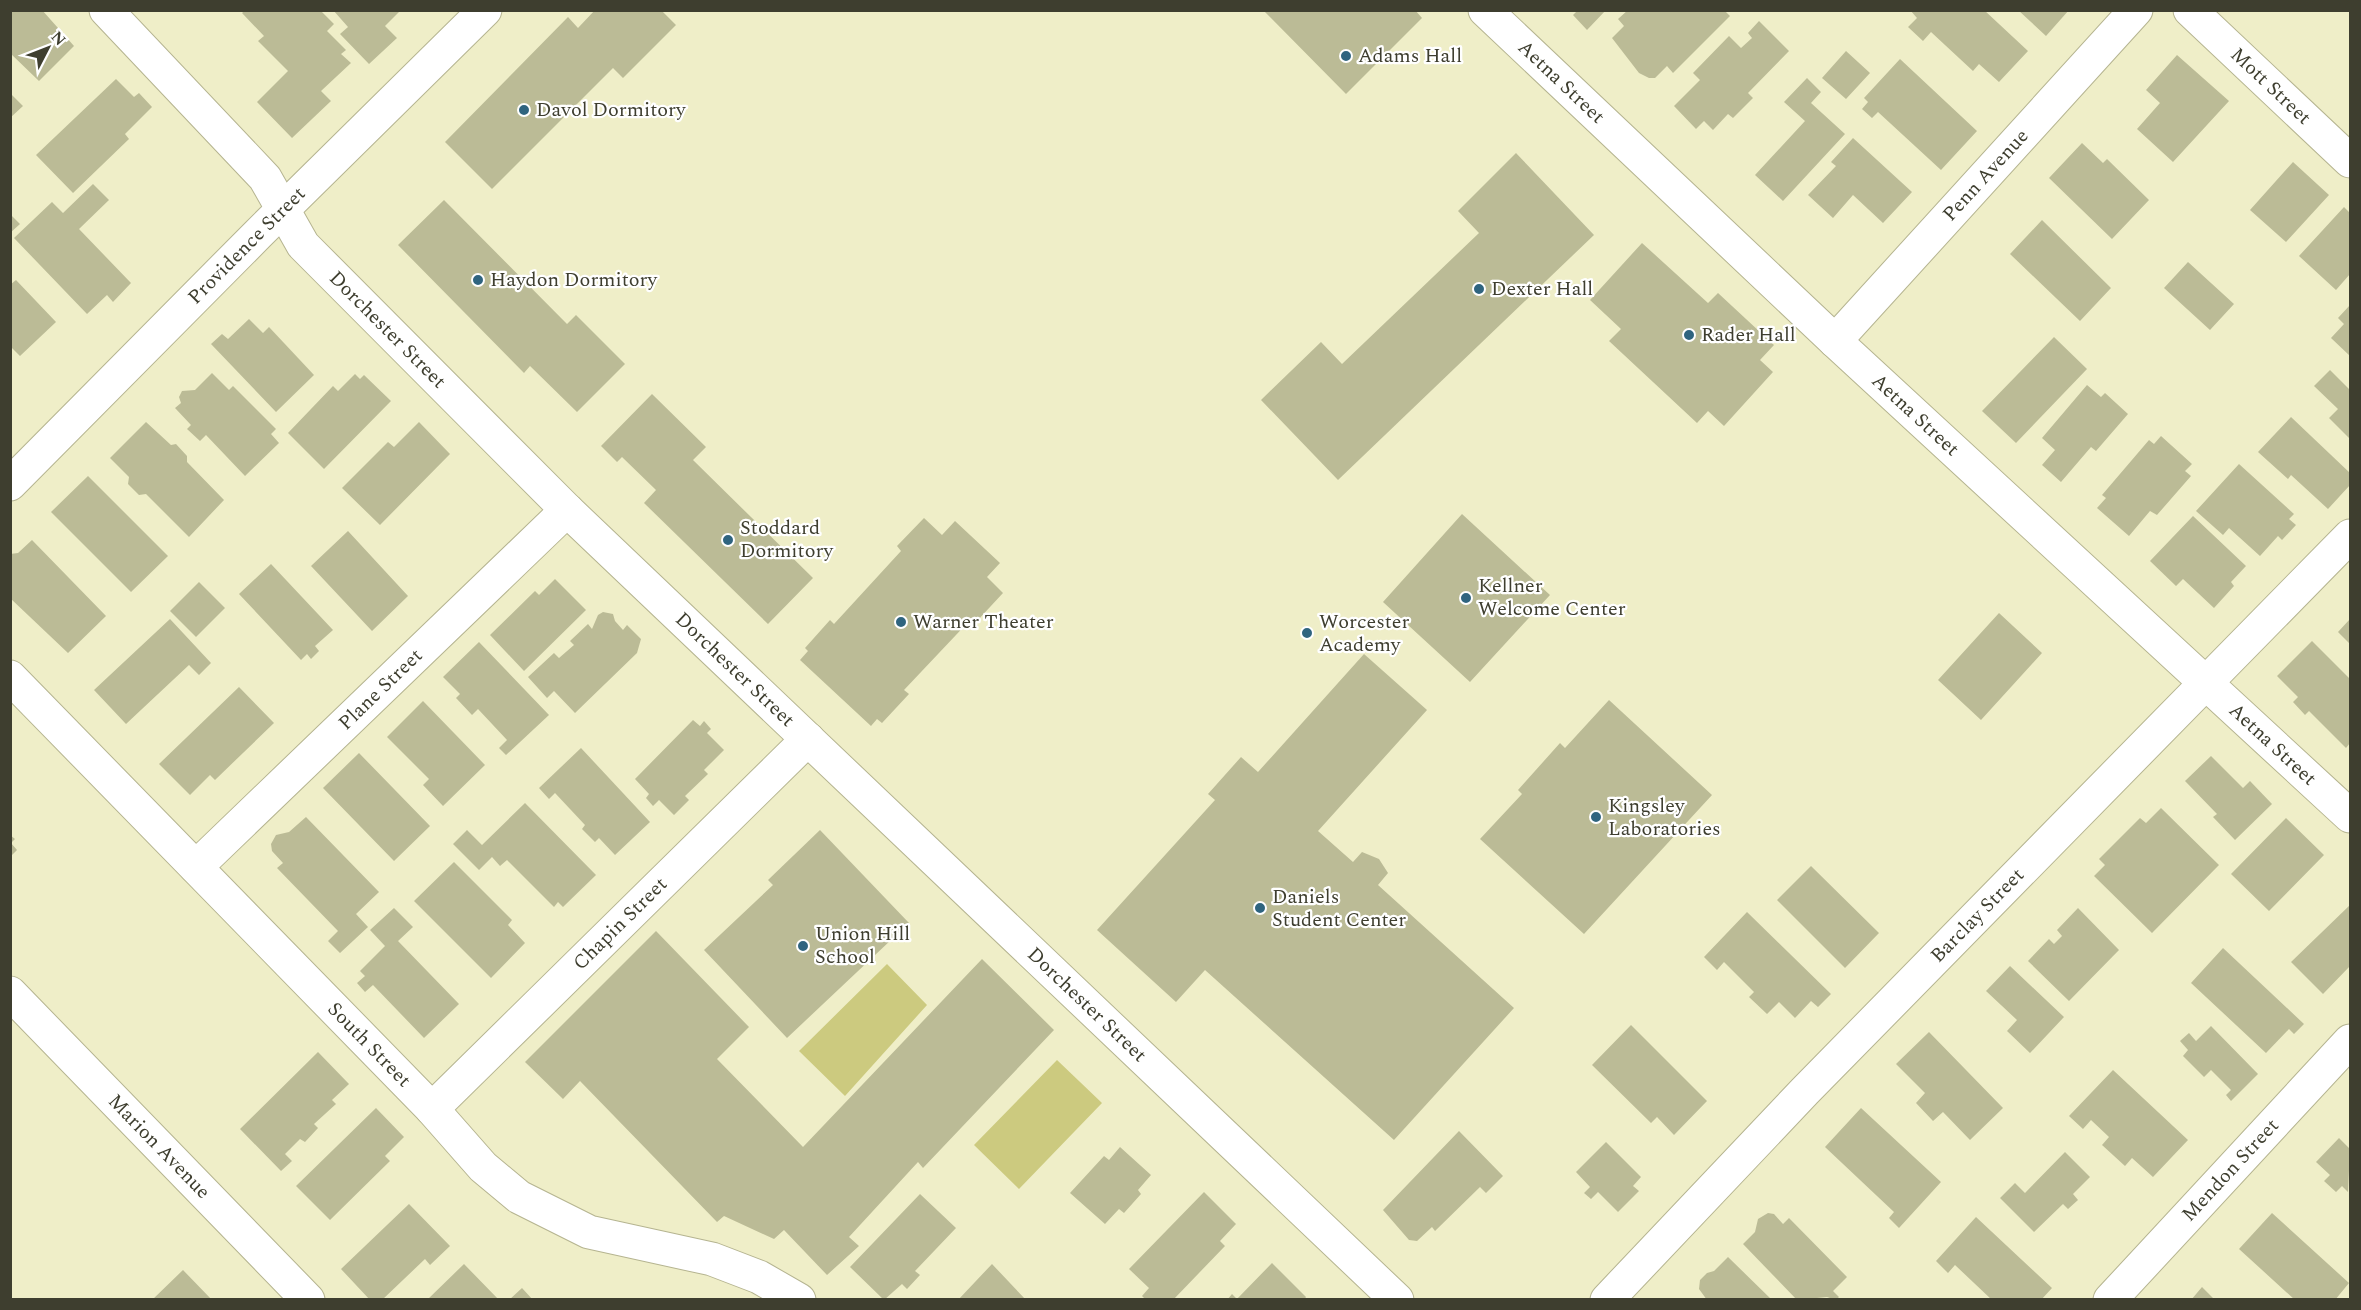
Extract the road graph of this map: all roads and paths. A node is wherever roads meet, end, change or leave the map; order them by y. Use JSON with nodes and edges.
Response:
{"nodes":[{"id":1,"x":106,"y":10,"type":"edge"},
{"id":2,"x":485,"y":10,"type":"edge"},
{"id":3,"x":1485,"y":10,"type":"edge"},
{"id":4,"x":2136,"y":10,"type":"edge"},
{"id":5,"x":2190,"y":10,"type":"edge"},
{"id":6,"x":2350,"y":160,"type":"edge"},
{"id":7,"x":283,"y":210,"type":"junction"},
{"id":8,"x":1834,"y":341,"type":"junction"},
{"id":9,"x":10,"y":484,"type":"edge"},
{"id":10,"x":567,"y":510,"type":"junction"},
{"id":11,"x":2350,"y":536,"type":"edge"},
{"id":12,"x":10,"y":677,"type":"edge"},
{"id":13,"x":2208,"y":683,"type":"junction"},
{"id":14,"x":808,"y":739,"type":"junction"},
{"id":15,"x":2350,"y":816,"type":"edge"},
{"id":16,"x":196,"y":867,"type":"junction"},
{"id":17,"x":10,"y":993,"type":"edge"},
{"id":18,"x":2350,"y":1041,"type":"edge"},
{"id":19,"x":432,"y":1109,"type":"junction"},
{"id":20,"x":308,"y":1299,"type":"edge"},
{"id":21,"x":799,"y":1299,"type":"edge"},
{"id":22,"x":1397,"y":1299,"type":"edge"},
{"id":23,"x":1608,"y":1299,"type":"edge"},
{"id":24,"x":2110,"y":1299,"type":"edge"}],
"edges":[{"from":1,"to":7,"type":"street","name":"Dorchester Street"},
{"from":2,"to":7,"type":"street","name":"Providence Street"},
{"from":3,"to":8,"type":"street","name":"Aetna Street"},
{"from":4,"to":8,"type":"street","name":"Penn Avenue"},
{"from":5,"to":6,"type":"street","name":"Mott Street"},
{"from":7,"to":9,"type":"street","name":"Providence Street"},
{"from":7,"to":10,"type":"street","name":"Dorchester Street"},
{"from":8,"to":13,"type":"street","name":"Aetna Street"},
{"from":10,"to":14,"type":"street","name":"Dorchester Street"},
{"from":10,"to":16,"type":"street","name":"Plane Street"},
{"from":11,"to":13,"type":"street","name":"Barclay Street"},
{"from":12,"to":16,"type":"street","name":"South Street"},
{"from":13,"to":15,"type":"street","name":"Aetna Street"},
{"from":13,"to":23,"type":"street","name":"Barclay Street"},
{"from":14,"to":19,"type":"street","name":"Chapin Street"},
{"from":14,"to":22,"type":"street","name":"Dorchester Street"},
{"from":16,"to":19,"type":"street","name":"South Street"},
{"from":17,"to":20,"type":"street","name":"Marion Avenue"},
{"from":18,"to":24,"type":"street","name":"Mendon Street"},
{"from":19,"to":21,"type":"street","name":"South Street"}]}
